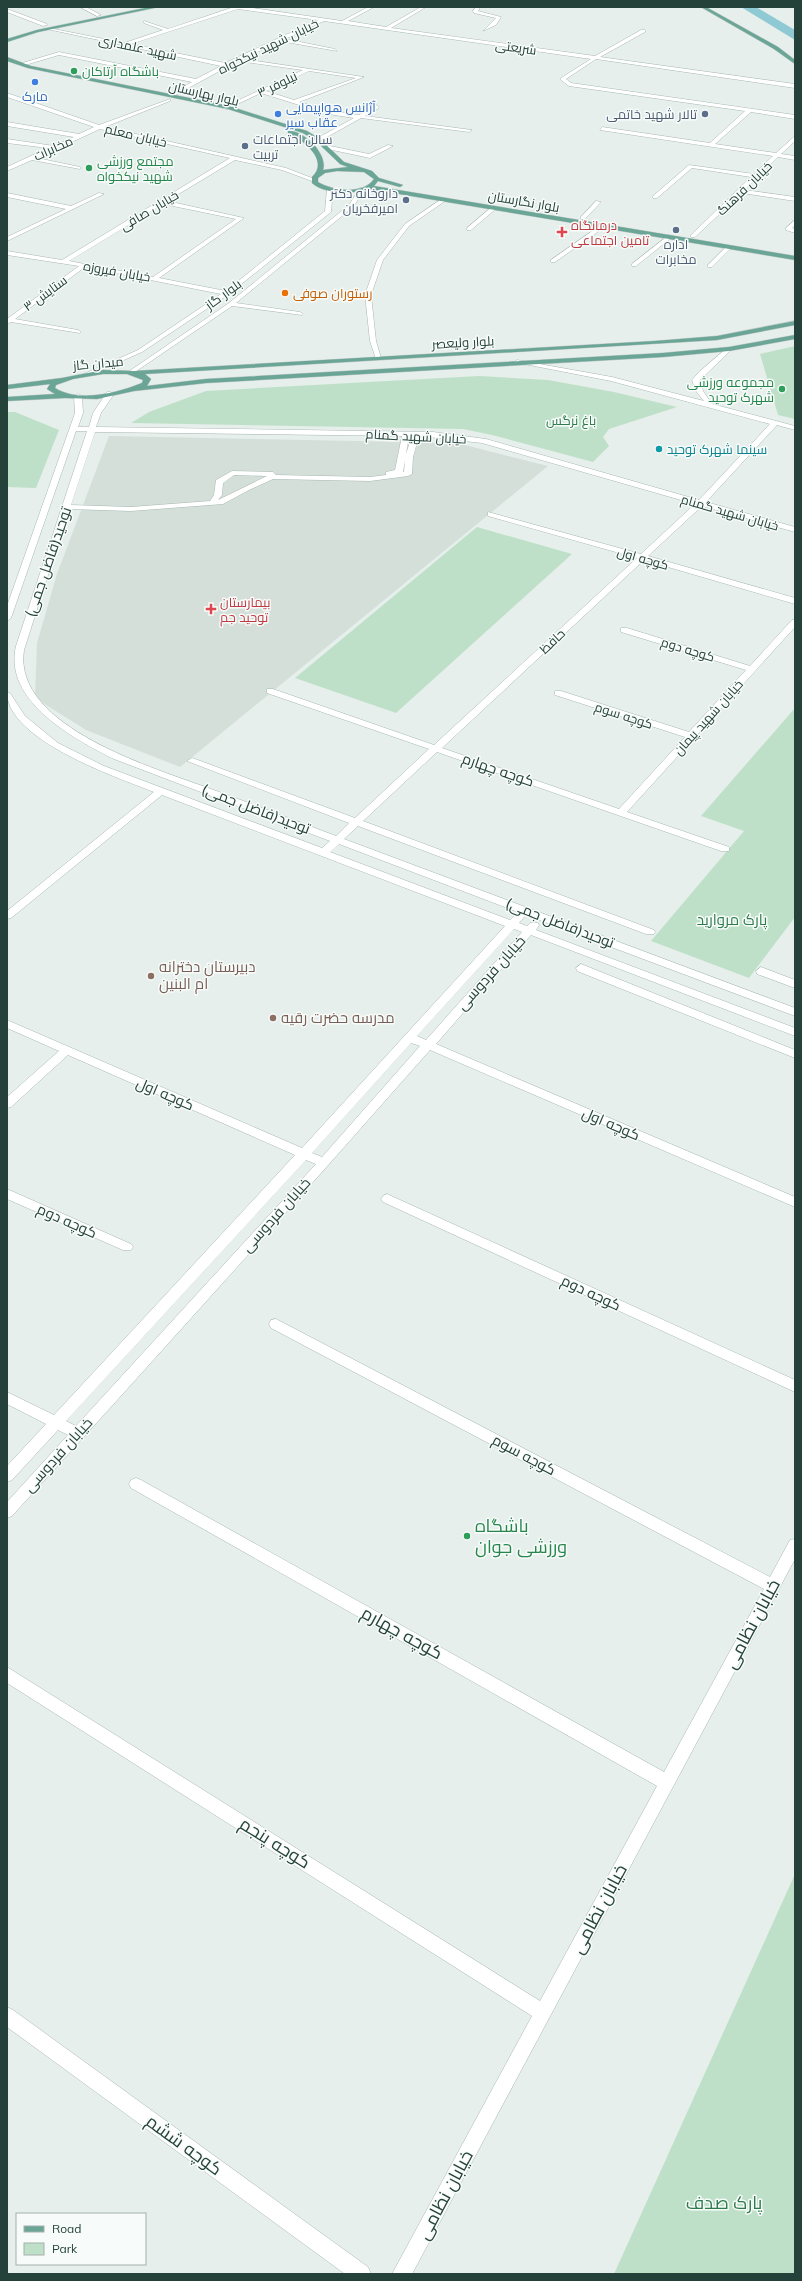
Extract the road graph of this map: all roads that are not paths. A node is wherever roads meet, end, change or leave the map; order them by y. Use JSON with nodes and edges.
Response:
{"nodes":[{"id":1,"x":82,"y":7,"type":"edge"},
{"id":2,"x":142,"y":7,"type":"edge"},
{"id":3,"x":157,"y":7,"type":"edge"},
{"id":4,"x":238,"y":7,"type":"edge"},
{"id":5,"x":372,"y":7,"type":"edge"},
{"id":6,"x":424,"y":7,"type":"edge"},
{"id":7,"x":478,"y":7,"type":"edge"},
{"id":8,"x":703,"y":7,"type":"edge"},
{"id":9,"x":715,"y":7,"type":"edge"},
{"id":10,"x":7,"y":10,"type":"edge"},
{"id":11,"x":99,"y":15,"type":"junction"},
{"id":12,"x":324,"y":19,"type":"junction"},
{"id":13,"x":146,"y":22,"type":"dead end"},
{"id":14,"x":343,"y":22,"type":"junction"},
{"id":15,"x":47,"y":27,"type":"junction"},
{"id":16,"x":387,"y":28,"type":"junction"},
{"id":17,"x":24,"y":29,"type":"dead end"},
{"id":18,"x":167,"y":30,"type":"junction"},
{"id":19,"x":484,"y":30,"type":"dead end"},
{"id":20,"x":643,"y":30,"type":"dead end"},
{"id":21,"x":7,"y":38,"type":"edge"},
{"id":22,"x":13,"y":38,"type":"junction"},
{"id":23,"x":281,"y":40,"type":"junction"},
{"id":24,"x":7,"y":41,"type":"edge"},
{"id":25,"x":157,"y":42,"type":"dead end"},
{"id":26,"x":125,"y":44,"type":"junction"},
{"id":27,"x":143,"y":48,"type":"junction"},
{"id":28,"x":335,"y":50,"type":"dead end"},
{"id":29,"x":795,"y":55,"type":"edge"},
{"id":30,"x":595,"y":58,"type":"junction"},
{"id":31,"x":7,"y":60,"type":"edge"},
{"id":32,"x":237,"y":60,"type":"junction"},
{"id":33,"x":795,"y":62,"type":"edge"},
{"id":34,"x":22,"y":64,"type":"junction"},
{"id":35,"x":226,"y":65,"type":"junction"},
{"id":36,"x":7,"y":66,"type":"edge"},
{"id":37,"x":308,"y":70,"type":"junction"},
{"id":38,"x":197,"y":81,"type":"junction"},
{"id":39,"x":795,"y":86,"type":"edge"},
{"id":40,"x":262,"y":92,"type":"junction"},
{"id":41,"x":7,"y":95,"type":"edge"},
{"id":42,"x":169,"y":98,"type":"junction"},
{"id":43,"x":293,"y":102,"type":"junction"},
{"id":44,"x":225,"y":108,"type":"junction"},
{"id":45,"x":377,"y":108,"type":"dead end"},
{"id":46,"x":750,"y":110,"type":"junction"},
{"id":47,"x":795,"y":117,"type":"edge"},
{"id":48,"x":358,"y":118,"type":"junction"},
{"id":49,"x":7,"y":124,"type":"edge"},
{"id":50,"x":99,"y":127,"type":"junction"},
{"id":51,"x":602,"y":129,"type":"dead end"},
{"id":52,"x":469,"y":130,"type":"dead end"},
{"id":53,"x":80,"y":136,"type":"junction"},
{"id":54,"x":795,"y":138,"type":"edge"},
{"id":55,"x":318,"y":140,"type":"junction"},
{"id":56,"x":7,"y":142,"type":"edge"},
{"id":57,"x":390,"y":146,"type":"dead end"},
{"id":58,"x":710,"y":146,"type":"junction"},
{"id":59,"x":53,"y":147,"type":"junction"},
{"id":60,"x":325,"y":148,"type":"junction"},
{"id":61,"x":778,"y":155,"type":"junction"},
{"id":62,"x":31,"y":158,"type":"junction"},
{"id":63,"x":234,"y":158,"type":"junction"},
{"id":64,"x":795,"y":158,"type":"edge"},
{"id":65,"x":342,"y":163,"type":"junction"},
{"id":66,"x":321,"y":165,"type":"junction"},
{"id":67,"x":78,"y":168,"type":"dead end"},
{"id":68,"x":7,"y":169,"type":"edge"},
{"id":69,"x":361,"y":170,"type":"junction"},
{"id":70,"x":318,"y":174,"type":"junction"},
{"id":71,"x":757,"y":176,"type":"junction"},
{"id":72,"x":377,"y":179,"type":"junction"},
{"id":73,"x":314,"y":180,"type":"junction"},
{"id":74,"x":365,"y":188,"type":"junction"},
{"id":75,"x":330,"y":189,"type":"junction"},
{"id":76,"x":742,"y":191,"type":"junction"},
{"id":77,"x":101,"y":194,"type":"dead end"},
{"id":78,"x":7,"y":195,"type":"edge"},
{"id":79,"x":18,"y":197,"type":"junction"},
{"id":80,"x":655,"y":197,"type":"dead end"},
{"id":81,"x":445,"y":199,"type":"junction"},
{"id":82,"x":795,"y":199,"type":"edge"},
{"id":83,"x":7,"y":202,"type":"edge"},
{"id":84,"x":162,"y":202,"type":"junction"},
{"id":85,"x":598,"y":202,"type":"dead end"},
{"id":86,"x":336,"y":204,"type":"junction"},
{"id":87,"x":351,"y":206,"type":"junction"},
{"id":88,"x":495,"y":207,"type":"junction"},
{"id":89,"x":72,"y":208,"type":"junction"},
{"id":90,"x":583,"y":218,"type":"junction"},
{"id":91,"x":795,"y":222,"type":"edge"},
{"id":92,"x":603,"y":226,"type":"junction"},
{"id":93,"x":469,"y":229,"type":"dead end"},
{"id":94,"x":795,"y":230,"type":"edge"},
{"id":95,"x":693,"y":236,"type":"junction"},
{"id":96,"x":669,"y":237,"type":"junction"},
{"id":97,"x":7,"y":239,"type":"edge"},
{"id":98,"x":729,"y":247,"type":"junction"},
{"id":99,"x":7,"y":253,"type":"edge"},
{"id":100,"x":795,"y":254,"type":"edge"},
{"id":101,"x":795,"y":258,"type":"edge"},
{"id":102,"x":553,"y":261,"type":"dead end"},
{"id":103,"x":63,"y":262,"type":"junction"},
{"id":104,"x":84,"y":265,"type":"junction"},
{"id":105,"x":634,"y":265,"type":"dead end"},
{"id":106,"x":710,"y":266,"type":"dead end"},
{"id":107,"x":155,"y":278,"type":"junction"},
{"id":108,"x":227,"y":293,"type":"junction"},
{"id":109,"x":231,"y":304,"type":"junction"},
{"id":110,"x":300,"y":314,"type":"dead end"},
{"id":111,"x":8,"y":318,"type":"edge"},
{"id":112,"x":795,"y":323,"type":"edge"},
{"id":113,"x":78,"y":332,"type":"dead end"},
{"id":114,"x":795,"y":337,"type":"edge"},
{"id":115,"x":729,"y":349,"type":"junction"},
{"id":116,"x":129,"y":356,"type":"junction"},
{"id":117,"x":378,"y":358,"type":"junction"},
{"id":118,"x":148,"y":360,"type":"junction"},
{"id":119,"x":517,"y":362,"type":"junction"},
{"id":120,"x":130,"y":372,"type":"junction"},
{"id":121,"x":88,"y":374,"type":"junction"},
{"id":122,"x":63,"y":380,"type":"junction"},
{"id":123,"x":7,"y":387,"type":"edge"},
{"id":124,"x":136,"y":389,"type":"junction"},
{"id":125,"x":110,"y":394,"type":"junction"},
{"id":126,"x":67,"y":396,"type":"junction"},
{"id":127,"x":78,"y":396,"type":"junction"},
{"id":128,"x":7,"y":399,"type":"edge"},
{"id":129,"x":709,"y":403,"type":"junction"},
{"id":130,"x":775,"y":423,"type":"junction"},
{"id":131,"x":795,"y":428,"type":"edge"},
{"id":132,"x":73,"y":429,"type":"junction"},
{"id":133,"x":92,"y":429,"type":"junction"},
{"id":134,"x":406,"y":434,"type":"junction"},
{"id":135,"x":416,"y":434,"type":"junction"},
{"id":136,"x":213,"y":502,"type":"junction"},
{"id":137,"x":700,"y":504,"type":"junction"},
{"id":138,"x":68,"y":507,"type":"junction"},
{"id":139,"x":491,"y":514,"type":"dead end"},
{"id":140,"x":795,"y":530,"type":"edge"},
{"id":141,"x":45,"y":538,"type":"junction"},
{"id":142,"x":642,"y":557,"type":"junction"},
{"id":143,"x":795,"y":601,"type":"edge"},
{"id":144,"x":7,"y":618,"type":"edge"},
{"id":145,"x":795,"y":622,"type":"edge"},
{"id":146,"x":624,"y":630,"type":"dead end"},
{"id":147,"x":752,"y":669,"type":"junction"},
{"id":148,"x":270,"y":690,"type":"dead end"},
{"id":149,"x":558,"y":693,"type":"dead end"},
{"id":150,"x":7,"y":695,"type":"edge"},
{"id":151,"x":691,"y":736,"type":"junction"},
{"id":152,"x":436,"y":748,"type":"junction"},
{"id":153,"x":192,"y":761,"type":"dead end"},
{"id":154,"x":161,"y":791,"type":"junction"},
{"id":155,"x":621,"y":813,"type":"junction"},
{"id":156,"x":358,"y":821,"type":"junction"},
{"id":157,"x":338,"y":840,"type":"junction"},
{"id":158,"x":725,"y":849,"type":"dead end"},
{"id":159,"x":323,"y":853,"type":"junction"},
{"id":160,"x":525,"y":910,"type":"junction"},
{"id":161,"x":7,"y":916,"type":"edge"},
{"id":162,"x":542,"y":916,"type":"junction"},
{"id":163,"x":512,"y":924,"type":"junction"},
{"id":164,"x":529,"y":931,"type":"junction"},
{"id":165,"x":650,"y":932,"type":"dead end"},
{"id":166,"x":581,"y":968,"type":"dead end"},
{"id":167,"x":761,"y":971,"type":"dead end"},
{"id":168,"x":795,"y":984,"type":"edge"},
{"id":169,"x":795,"y":1012,"type":"edge"},
{"id":170,"x":7,"y":1024,"type":"edge"},
{"id":171,"x":795,"y":1032,"type":"edge"},
{"id":172,"x":409,"y":1037,"type":"junction"},
{"id":173,"x":426,"y":1046,"type":"junction"},
{"id":174,"x":66,"y":1051,"type":"junction"},
{"id":175,"x":795,"y":1054,"type":"edge"},
{"id":176,"x":7,"y":1104,"type":"edge"},
{"id":177,"x":304,"y":1154,"type":"junction"},
{"id":178,"x":324,"y":1162,"type":"junction"},
{"id":179,"x":7,"y":1194,"type":"edge"},
{"id":180,"x":387,"y":1199,"type":"dead end"},
{"id":181,"x":795,"y":1202,"type":"edge"},
{"id":182,"x":127,"y":1247,"type":"dead end"},
{"id":183,"x":276,"y":1324,"type":"dead end"},
{"id":184,"x":795,"y":1386,"type":"edge"},
{"id":185,"x":7,"y":1398,"type":"edge"},
{"id":186,"x":56,"y":1422,"type":"junction"},
{"id":187,"x":78,"y":1434,"type":"junction"},
{"id":188,"x":7,"y":1476,"type":"edge"},
{"id":189,"x":136,"y":1484,"type":"dead end"},
{"id":190,"x":7,"y":1512,"type":"edge"},
{"id":191,"x":795,"y":1545,"type":"edge"},
{"id":192,"x":773,"y":1586,"type":"junction"},
{"id":193,"x":7,"y":1674,"type":"edge"},
{"id":194,"x":667,"y":1783,"type":"junction"},
{"id":195,"x":543,"y":2013,"type":"junction"},
{"id":196,"x":7,"y":2016,"type":"edge"},
{"id":197,"x":361,"y":2274,"type":"edge"},
{"id":198,"x":402,"y":2274,"type":"edge"}],
"edges":[{"from":1,"to":11,"type":"street"},
{"from":2,"to":11,"type":"main road"},
{"from":3,"to":15,"type":"main road"},
{"from":4,"to":12,"type":"street","name":"شریعتی"},
{"from":4,"to":18,"type":"street"},
{"from":5,"to":14,"type":"street"},
{"from":6,"to":16,"type":"street"},
{"from":7,"to":19,"type":"street"},
{"from":8,"to":33,"type":"main road"},
{"from":9,"to":29,"type":"main road"},
{"from":10,"to":15,"type":"street","name":"شهید علمداری"},
{"from":11,"to":15,"type":"main road"},
{"from":12,"to":14,"type":"street","name":"شریعتی"},
{"from":12,"to":23,"type":"street","name":"خیابان شهید نیکخواه"},
{"from":13,"to":18,"type":"street"},
{"from":14,"to":16,"type":"street","name":"شریعتی"},
{"from":15,"to":17,"type":"main road"},
{"from":15,"to":22,"type":"main road"},
{"from":15,"to":26,"type":"street","name":"شهید علمداری"},
{"from":16,"to":30,"type":"street","name":"شریعتی"},
{"from":18,"to":26,"type":"street"},
{"from":20,"to":30,"type":"street"},
{"from":21,"to":22,"type":"main road"},
{"from":22,"to":24,"type":"main road"},
{"from":23,"to":28,"type":"street"},
{"from":23,"to":32,"type":"street","name":"خیابان شهید نیکخواه"},
{"from":25,"to":27,"type":"street"},
{"from":26,"to":27,"type":"street","name":"شهید علمداری"},
{"from":27,"to":35,"type":"street","name":"شهید علمداری"},
{"from":30,"to":39,"type":"street","name":"شریعتی"},
{"from":30,"to":46,"type":"street"},
{"from":31,"to":34,"type":"main road","name":"بلوار بهارستان"},
{"from":32,"to":35,"type":"street","name":"خیابان شهید نیکخواه"},
{"from":32,"to":37,"type":"street"},
{"from":34,"to":38,"type":"street"},
{"from":34,"to":42,"type":"main road","name":"بلوار بهارستان"},
{"from":35,"to":38,"type":"street","name":"خیابان شهید نیکخواه"},
{"from":36,"to":42,"type":"main road","name":"بلوار بهارستان"},
{"from":37,"to":40,"type":"street","name":"نیلوفر ۳"},
{"from":37,"to":43,"type":"street"},
{"from":38,"to":42,"type":"street","name":"خیابان شهید نیکخواه"},
{"from":40,"to":43,"type":"street"},
{"from":40,"to":44,"type":"street","name":"نیلوفر ۳"},
{"from":41,"to":50,"type":"street","name":"خیابان معلم"},
{"from":42,"to":44,"type":"main road","name":"بلوار بهارستان"},
{"from":42,"to":50,"type":"street","name":"مخابرات"},
{"from":42,"to":66,"type":"main road","name":"بلوار بهارستان"},
{"from":43,"to":48,"type":"street"},
{"from":44,"to":55,"type":"main road","name":"بلوار بهارستان"},
{"from":45,"to":48,"type":"street"},
{"from":46,"to":47,"type":"street"},
{"from":46,"to":58,"type":"street"},
{"from":48,"to":52,"type":"street"},
{"from":48,"to":55,"type":"street"},
{"from":49,"to":53,"type":"street"},
{"from":50,"to":53,"type":"street","name":"مخابرات"},
{"from":50,"to":63,"type":"street","name":"خیابان معلم"},
{"from":51,"to":58,"type":"street"},
{"from":53,"to":59,"type":"street","name":"مخابرات"},
{"from":54,"to":61,"type":"street","name":"خیابان فرهنگ"},
{"from":55,"to":60,"type":"main road","name":"بلوار بهارستان"},
{"from":56,"to":59,"type":"street"},
{"from":57,"to":60,"type":"street"},
{"from":58,"to":61,"type":"street"},
{"from":59,"to":62,"type":"street","name":"مخابرات"},
{"from":60,"to":65,"type":"main road","name":"بلوار بهارستان"},
{"from":61,"to":64,"type":"street"},
{"from":61,"to":71,"type":"street","name":"خیابان فرهنگ"},
{"from":62,"to":67,"type":"street"},
{"from":62,"to":68,"type":"street","name":"مخابرات"},
{"from":63,"to":73,"type":"street","name":"خیابان معلم"},
{"from":63,"to":84,"type":"street","name":"خیابان صافی"},
{"from":65,"to":66,"type":"main road"},
{"from":65,"to":69,"type":"main road","name":"بلوار بهارستان"},
{"from":66,"to":70,"type":"main road"},
{"from":69,"to":70,"type":"main road"},
{"from":69,"to":72,"type":"main road","name":"بلوار نگارستان"},
{"from":70,"to":73,"type":"main road"},
{"from":71,"to":76,"type":"street","name":"خیابان فرهنگ"},
{"from":71,"to":80,"type":"street"},
{"from":72,"to":74,"type":"main road"},
{"from":72,"to":90,"type":"main road","name":"بلوار نگارستان"},
{"from":73,"to":75,"type":"main road"},
{"from":74,"to":75,"type":"main road","name":"بلوار نگارستان"},
{"from":74,"to":81,"type":"main road","name":"بلوار نگارستان"},
{"from":74,"to":87,"type":"street","name":"بلوار گاز"},
{"from":75,"to":86,"type":"street"},
{"from":76,"to":82,"type":"street"},
{"from":76,"to":95,"type":"street","name":"خیابان فرهنگ"},
{"from":77,"to":89,"type":"street"},
{"from":78,"to":79,"type":"street"},
{"from":79,"to":83,"type":"street"},
{"from":79,"to":89,"type":"street"},
{"from":81,"to":88,"type":"main road","name":"بلوار نگارستان"},
{"from":81,"to":117,"type":"street"},
{"from":84,"to":103,"type":"street","name":"خیابان صافی"},
{"from":84,"to":107,"type":"street"},
{"from":85,"to":90,"type":"street"},
{"from":86,"to":87,"type":"street"},
{"from":86,"to":108,"type":"street","name":"بلوار گاز"},
{"from":87,"to":109,"type":"street","name":"بلوار گاز"},
{"from":88,"to":92,"type":"main road","name":"بلوار نگارستان"},
{"from":88,"to":93,"type":"street"},
{"from":89,"to":97,"type":"street"},
{"from":90,"to":95,"type":"main road","name":"بلوار نگارستان"},
{"from":91,"to":94,"type":"street"},
{"from":92,"to":96,"type":"main road","name":"بلوار نگارستان"},
{"from":92,"to":102,"type":"street"},
{"from":95,"to":100,"type":"main road","name":"بلوار نگارستان"},
{"from":96,"to":98,"type":"main road","name":"بلوار نگارستان"},
{"from":96,"to":105,"type":"street"},
{"from":98,"to":101,"type":"main road","name":"بلوار نگارستان"},
{"from":98,"to":106,"type":"street"},
{"from":99,"to":103,"type":"street","name":"خیابان فیروزه"},
{"from":103,"to":104,"type":"street","name":"خیابان فیروزه"},
{"from":104,"to":107,"type":"street","name":"خیابان فیروزه"},
{"from":104,"to":111,"type":"street","name":"ستایش ۳"},
{"from":107,"to":108,"type":"street","name":"خیابان فیروزه"},
{"from":108,"to":116,"type":"street","name":"بلوار گاز"},
{"from":109,"to":110,"type":"street"},
{"from":109,"to":118,"type":"street","name":"بلوار گاز"},
{"from":111,"to":113,"type":"street"},
{"from":112,"to":117,"type":"main road","name":"بلوار ولیعصر"},
{"from":114,"to":115,"type":"main road","name":"بلوار ولیعصر"},
{"from":115,"to":119,"type":"main road","name":"بلوار ولیعصر"},
{"from":115,"to":129,"type":"street"},
{"from":116,"to":118,"type":"street"},
{"from":116,"to":121,"type":"street","name":"بلوار گاز"},
{"from":117,"to":120,"type":"main road","name":"بلوار ولیعصر"},
{"from":118,"to":120,"type":"street","name":"بلوار گاز"},
{"from":119,"to":124,"type":"main road","name":"بلوار ولیعصر"},
{"from":119,"to":129,"type":"street"},
{"from":120,"to":121,"type":"main road","name":"میدان گاز"},
{"from":120,"to":124,"type":"main road","name":"میدان گاز"},
{"from":121,"to":122,"type":"main road","name":"میدان گاز"},
{"from":122,"to":123,"type":"main road"},
{"from":122,"to":126,"type":"main road","name":"میدان گاز"},
{"from":123,"to":128,"type":"main road"},
{"from":124,"to":125,"type":"main road","name":"میدان گاز"},
{"from":125,"to":127,"type":"main road","name":"میدان گاز"},
{"from":125,"to":133,"type":"street","name":"توحید(فاضل جمی)"},
{"from":126,"to":127,"type":"main road","name":"میدان گاز"},
{"from":126,"to":128,"type":"main road"},
{"from":127,"to":132,"type":"street","name":"توحید(فاضل جمی)"},
{"from":129,"to":130,"type":"street"},
{"from":130,"to":131,"type":"street"},
{"from":130,"to":137,"type":"street","name":"حافظ"},
{"from":132,"to":133,"type":"street","name":"خیابان شهید گمنام"},
{"from":132,"to":141,"type":"street","name":"توحید(فاضل جمی)"},
{"from":133,"to":134,"type":"street","name":"خیابان شهید گمنام"},
{"from":133,"to":138,"type":"street","name":"توحید(فاضل جمی)"},
{"from":134,"to":135,"type":"street","name":"خیابان شهید گمنام"},
{"from":134,"to":136,"type":"street"},
{"from":135,"to":136,"type":"street"},
{"from":135,"to":137,"type":"street","name":"خیابان شهید گمنام"},
{"from":136,"to":138,"type":"street"},
{"from":137,"to":140,"type":"street","name":"خیابان شهید گمنام"},
{"from":137,"to":142,"type":"street","name":"حافظ"},
{"from":138,"to":141,"type":"street","name":"توحید(فاضل جمی)"},
{"from":139,"to":142,"type":"street","name":"کوچه اول"},
{"from":141,"to":144,"type":"street","name":"توحید(فاضل جمی)"},
{"from":141,"to":157,"type":"street","name":"توحید(فاضل جمی)"},
{"from":142,"to":143,"type":"street","name":"کوچه اول"},
{"from":142,"to":152,"type":"street","name":"حافظ"},
{"from":145,"to":147,"type":"street","name":"خیابان شهید پیمان"},
{"from":146,"to":147,"type":"street","name":"کوچه دوم"},
{"from":147,"to":151,"type":"street","name":"خیابان شهید پیمان"},
{"from":148,"to":152,"type":"street","name":"کوچه چهارم"},
{"from":149,"to":151,"type":"street","name":"کوچه سوم"},
{"from":150,"to":154,"type":"street","name":"توحید(فاضل جمی)"},
{"from":151,"to":155,"type":"street","name":"خیابان شهید پیمان"},
{"from":152,"to":155,"type":"street","name":"کوچه چهارم"},
{"from":152,"to":156,"type":"street","name":"حافظ"},
{"from":153,"to":156,"type":"street"},
{"from":154,"to":159,"type":"street","name":"توحید(فاضل جمی)"},
{"from":154,"to":161,"type":"street"},
{"from":155,"to":158,"type":"street","name":"کوچه چهارم"},
{"from":156,"to":157,"type":"street","name":"حافظ"},
{"from":156,"to":165,"type":"street"},
{"from":157,"to":159,"type":"street","name":"حافظ"},
{"from":157,"to":160,"type":"street","name":"توحید(فاضل جمی)"},
{"from":159,"to":163,"type":"street","name":"توحید(فاضل جمی)"},
{"from":160,"to":162,"type":"street","name":"توحید(فاضل جمی)"},
{"from":160,"to":163,"type":"street","name":"خیابان فردوسی"},
{"from":162,"to":164,"type":"street","name":"خیابان فردوسی"},
{"from":162,"to":169,"type":"street","name":"توحید(فاضل جمی)"},
{"from":163,"to":164,"type":"street","name":"توحید(فاضل جمی)"},
{"from":163,"to":172,"type":"street","name":"خیابان فردوسی"},
{"from":164,"to":171,"type":"street","name":"توحید(فاضل جمی)"},
{"from":164,"to":173,"type":"street","name":"خیابان فردوسی"},
{"from":166,"to":175,"type":"street"},
{"from":167,"to":168,"type":"street"},
{"from":170,"to":174,"type":"street","name":"کوچه اول"},
{"from":172,"to":173,"type":"street","name":"کوچه اول"},
{"from":172,"to":177,"type":"street","name":"خیابان فردوسی"},
{"from":173,"to":178,"type":"street","name":"خیابان فردوسی"},
{"from":173,"to":181,"type":"street","name":"کوچه اول"},
{"from":174,"to":176,"type":"street"},
{"from":174,"to":177,"type":"street","name":"کوچه اول"},
{"from":177,"to":178,"type":"street","name":"کوچه اول"},
{"from":177,"to":186,"type":"street","name":"خیابان فردوسی"},
{"from":178,"to":187,"type":"street","name":"خیابان فردوسی"},
{"from":179,"to":182,"type":"street","name":"کوچه دوم"},
{"from":180,"to":184,"type":"street","name":"کوچه دوم"},
{"from":183,"to":192,"type":"street","name":"کوچه سوم"},
{"from":185,"to":186,"type":"street"},
{"from":186,"to":187,"type":"street"},
{"from":186,"to":188,"type":"street","name":"خیابان فردوسی"},
{"from":187,"to":190,"type":"street","name":"خیابان فردوسی"},
{"from":189,"to":194,"type":"street","name":"کوچه چهارم"},
{"from":191,"to":192,"type":"street","name":"خیابان نظامی"},
{"from":192,"to":194,"type":"street","name":"خیابان نظامی"},
{"from":193,"to":195,"type":"street","name":"کوچه پنجم"},
{"from":194,"to":195,"type":"street","name":"خیابان نظامی"},
{"from":195,"to":198,"type":"street","name":"خیابان نظامی"},
{"from":196,"to":197,"type":"street","name":"کوچه ششم"}]}
